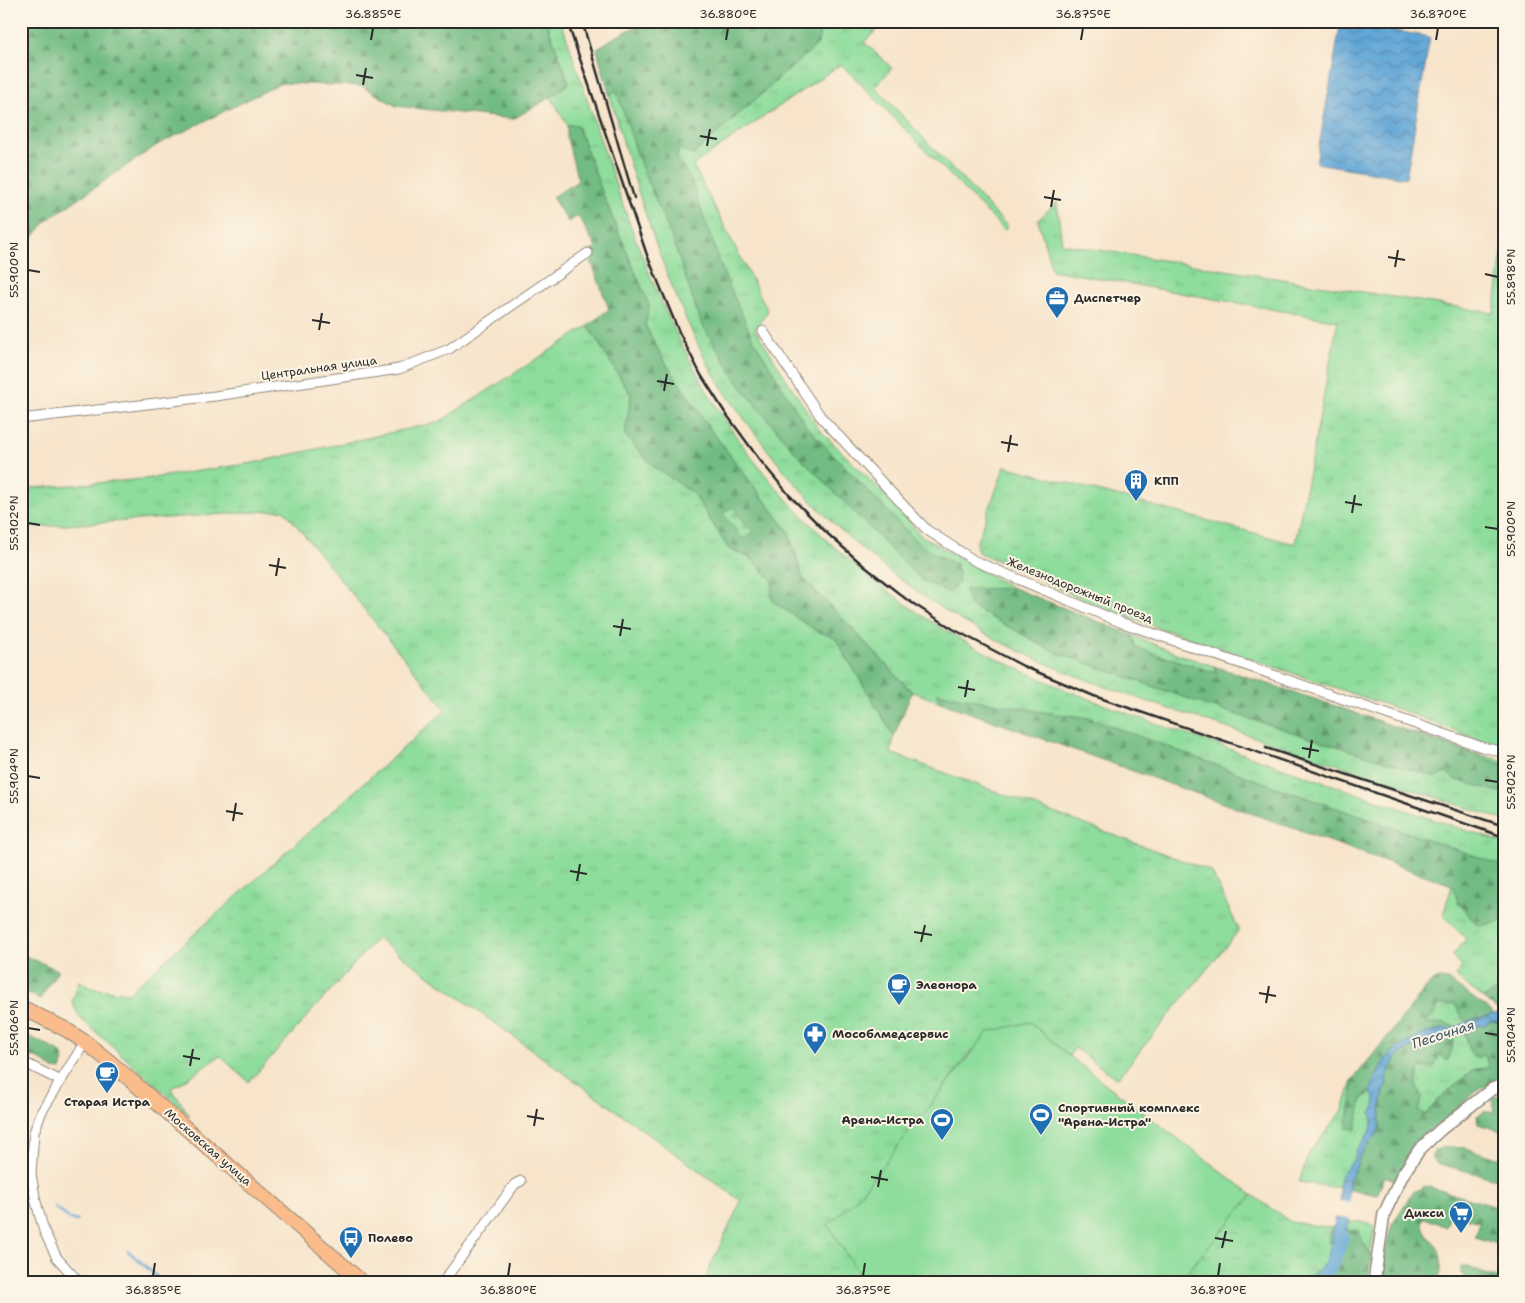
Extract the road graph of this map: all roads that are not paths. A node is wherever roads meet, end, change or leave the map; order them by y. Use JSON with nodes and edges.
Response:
{"nodes":[{"id":1,"x":588,"y":253,"type":"dead end"},
{"id":2,"x":763,"y":331,"type":"dead end"},
{"id":3,"x":21,"y":419,"type":"edge"},
{"id":4,"x":1504,"y":752,"type":"edge"},
{"id":5,"x":21,"y":1007,"type":"edge"},
{"id":6,"x":85,"y":1042,"type":"junction"},
{"id":7,"x":21,"y":1062,"type":"edge"},
{"id":8,"x":61,"y":1081,"type":"junction"},
{"id":9,"x":1504,"y":1085,"type":"edge"},
{"id":10,"x":521,"y":1181,"type":"dead end"},
{"id":11,"x":79,"y":1282,"type":"edge"},
{"id":12,"x":362,"y":1282,"type":"edge"},
{"id":13,"x":442,"y":1282,"type":"edge"},
{"id":14,"x":1374,"y":1282,"type":"edge"}],
"edges":[{"from":1,"to":3,"type":"street","name":"Центральная улица"},
{"from":2,"to":4,"type":"street","name":"Железнодорожный проезд"},
{"from":5,"to":6,"type":"main road","name":"Московская улица"},
{"from":6,"to":8,"type":"street"},
{"from":6,"to":12,"type":"main road","name":"Московская улица"},
{"from":7,"to":8,"type":"street"},
{"from":8,"to":11,"type":"street"},
{"from":9,"to":14,"type":"street"},
{"from":10,"to":13,"type":"street"}]}
